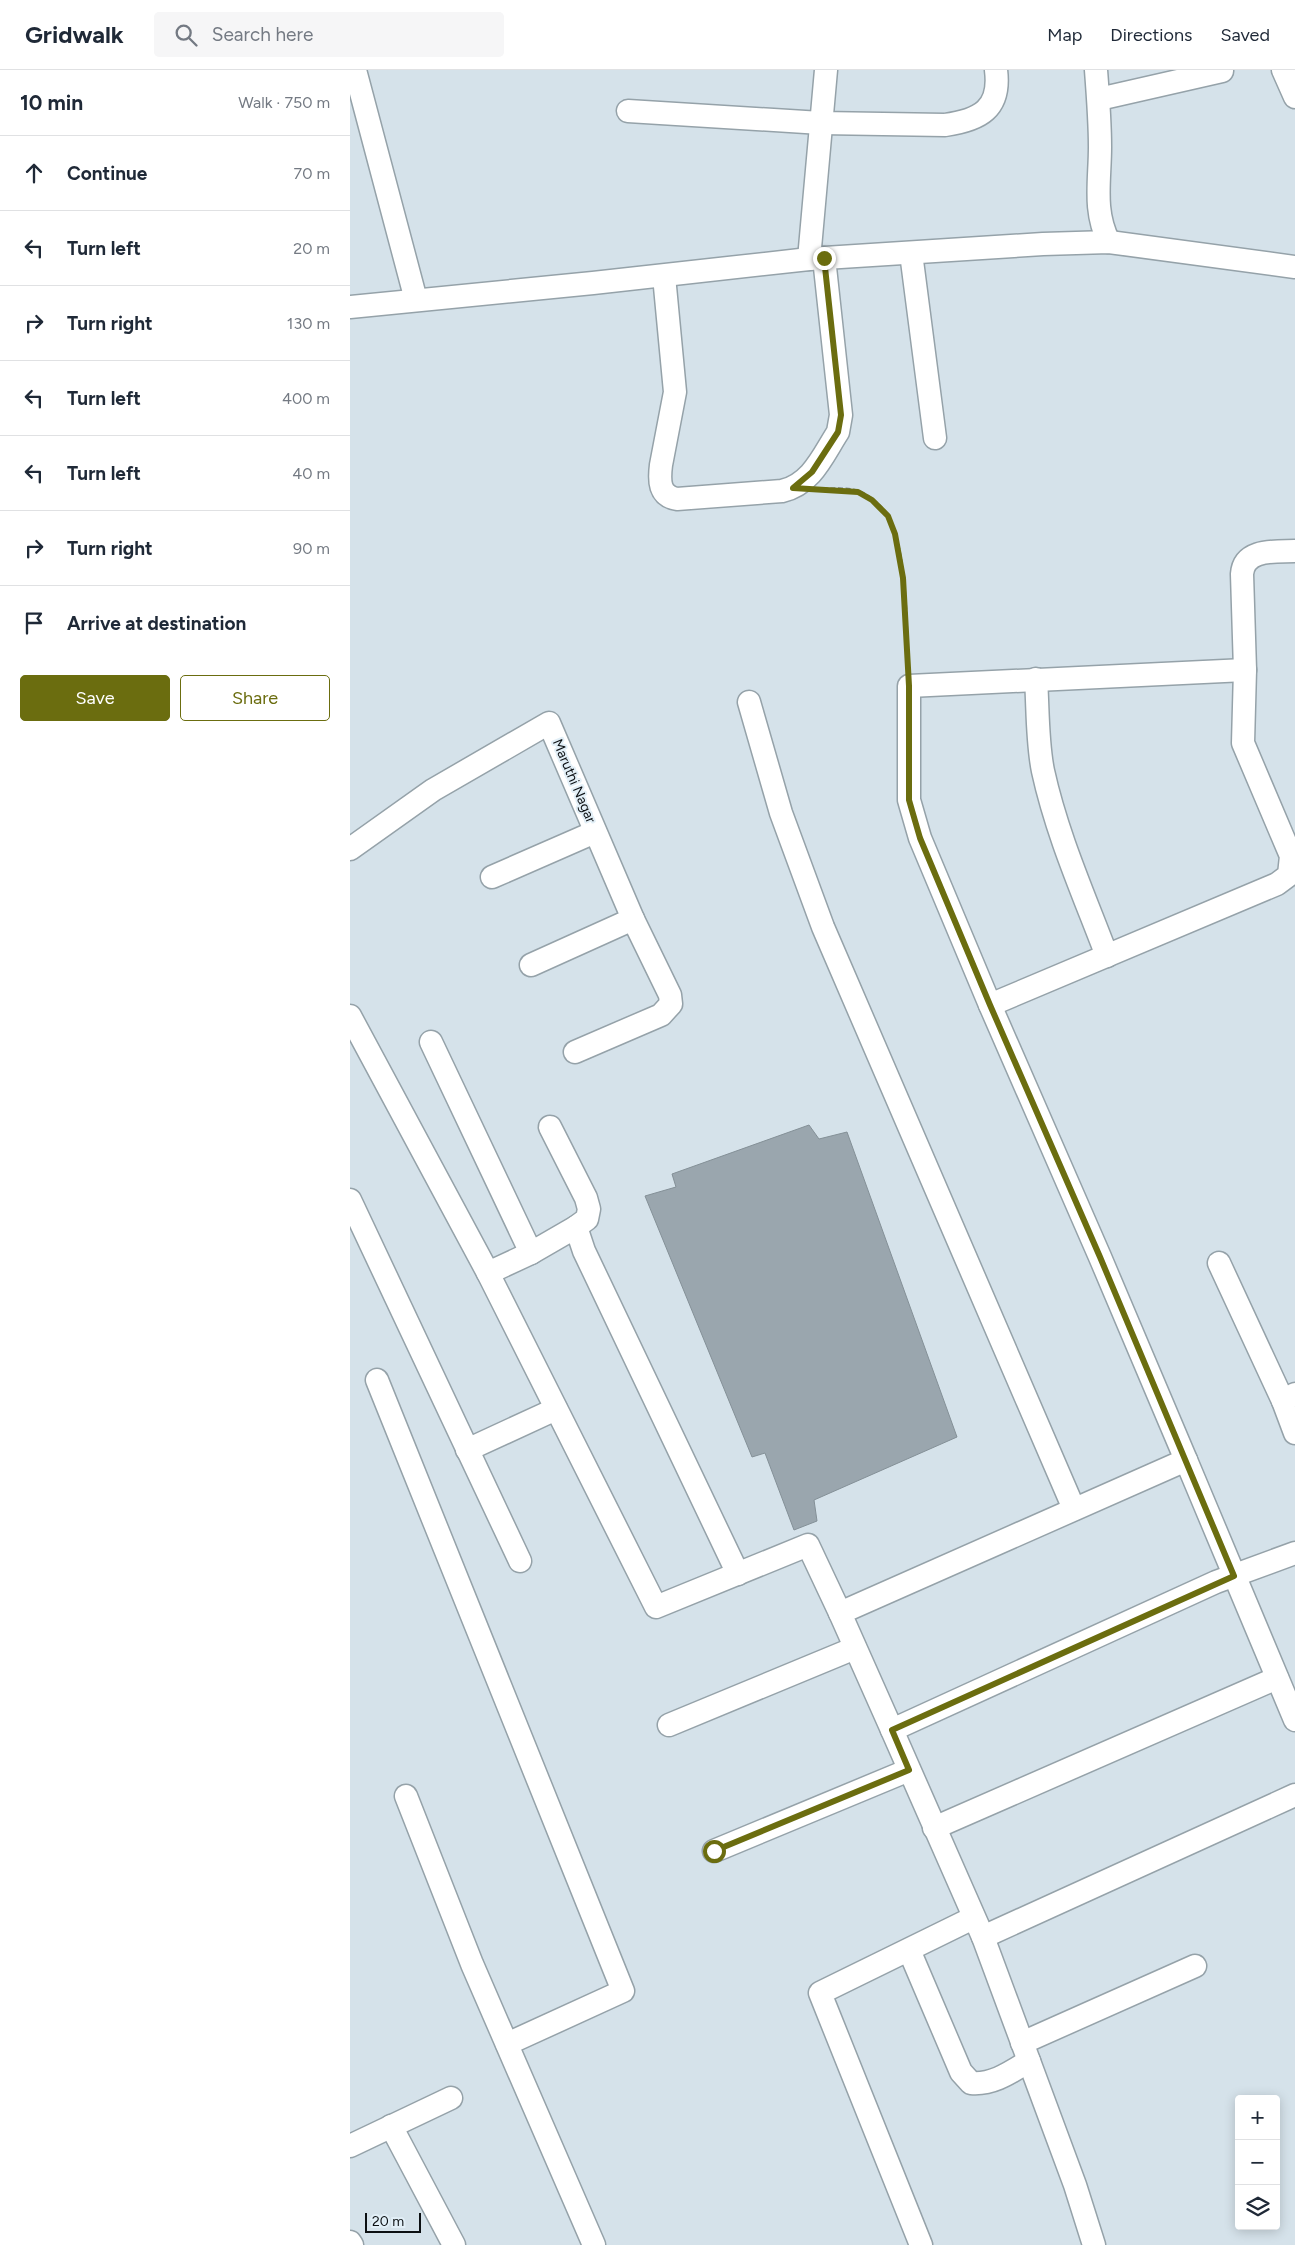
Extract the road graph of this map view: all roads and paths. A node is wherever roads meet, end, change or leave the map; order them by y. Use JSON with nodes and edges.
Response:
{"nodes":[{"id":1,"x":355,"y":70,"type":"edge"},
{"id":2,"x":826,"y":70,"type":"edge"},
{"id":3,"x":996,"y":70,"type":"edge"},
{"id":4,"x":1096,"y":70,"type":"edge"},
{"id":5,"x":1283,"y":70,"type":"edge"},
{"id":6,"x":1222,"y":71,"type":"edge"},
{"id":7,"x":1295,"y":97,"type":"edge"},
{"id":8,"x":1099,"y":99,"type":"junction"},
{"id":9,"x":628,"y":111,"type":"dead end"},
{"id":10,"x":821,"y":123,"type":"junction"},
{"id":11,"x":1110,"y":242,"type":"junction"},
{"id":12,"x":911,"y":253,"type":"junction"},
{"id":13,"x":817,"y":259,"type":"junction"},
{"id":14,"x":1295,"y":267,"type":"edge"},
{"id":15,"x":664,"y":276,"type":"junction"},
{"id":16,"x":416,"y":300,"type":"junction"},
{"id":17,"x":350,"y":307,"type":"edge"},
{"id":18,"x":935,"y":438,"type":"dead end"},
{"id":19,"x":793,"y":488,"type":"junction"},
{"id":20,"x":1295,"y":551,"type":"edge"},
{"id":21,"x":1245,"y":670,"type":"junction"},
{"id":22,"x":1036,"y":679,"type":"junction"},
{"id":23,"x":909,"y":686,"type":"junction"},
{"id":24,"x":749,"y":702,"type":"dead end"},
{"id":25,"x":595,"y":832,"type":"junction"},
{"id":26,"x":350,"y":849,"type":"edge"},
{"id":27,"x":492,"y":877,"type":"dead end"},
{"id":28,"x":633,"y":919,"type":"junction"},
{"id":29,"x":1107,"y":956,"type":"junction"},
{"id":30,"x":531,"y":965,"type":"dead end"},
{"id":31,"x":990,"y":1005,"type":"junction"},
{"id":32,"x":350,"y":1016,"type":"edge"},
{"id":33,"x":431,"y":1042,"type":"dead end"},
{"id":34,"x":576,"y":1052,"type":"dead end"},
{"id":35,"x":550,"y":1127,"type":"dead end"},
{"id":36,"x":350,"y":1200,"type":"edge"},
{"id":37,"x":576,"y":1228,"type":"junction"},
{"id":38,"x":532,"y":1254,"type":"junction"},
{"id":39,"x":1219,"y":1263,"type":"dead end"},
{"id":40,"x":488,"y":1274,"type":"junction"},
{"id":41,"x":377,"y":1380,"type":"dead end"},
{"id":42,"x":1289,"y":1397,"type":"edge"},
{"id":43,"x":556,"y":1409,"type":"junction"},
{"id":44,"x":1295,"y":1433,"type":"edge"},
{"id":45,"x":467,"y":1450,"type":"junction"},
{"id":46,"x":1186,"y":1460,"type":"junction"},
{"id":47,"x":1074,"y":1509,"type":"junction"},
{"id":48,"x":1295,"y":1553,"type":"edge"},
{"id":49,"x":520,"y":1561,"type":"dead end"},
{"id":50,"x":738,"y":1574,"type":"junction"},
{"id":51,"x":1234,"y":1576,"type":"junction"},
{"id":52,"x":840,"y":1614,"type":"junction"},
{"id":53,"x":855,"y":1648,"type":"junction"},
{"id":54,"x":1277,"y":1678,"type":"junction"},
{"id":55,"x":1295,"y":1720,"type":"edge"},
{"id":56,"x":669,"y":1725,"type":"dead end"},
{"id":57,"x":892,"y":1730,"type":"junction"},
{"id":58,"x":909,"y":1770,"type":"junction"},
{"id":59,"x":1295,"y":1795,"type":"edge"},
{"id":60,"x":406,"y":1796,"type":"dead end"},
{"id":61,"x":934,"y":1828,"type":"junction"},
{"id":62,"x":714,"y":1851,"type":"dead end"},
{"id":63,"x":978,"y":1928,"type":"junction"},
{"id":64,"x":909,"y":1950,"type":"junction"},
{"id":65,"x":1195,"y":1966,"type":"dead end"},
{"id":66,"x":507,"y":2044,"type":"junction"},
{"id":67,"x":1025,"y":2052,"type":"junction"},
{"id":68,"x":451,"y":2098,"type":"dead end"},
{"id":69,"x":391,"y":2126,"type":"junction"},
{"id":70,"x":350,"y":2146,"type":"edge"},
{"id":71,"x":454,"y":2245,"type":"edge"},
{"id":72,"x":594,"y":2245,"type":"edge"},
{"id":73,"x":921,"y":2245,"type":"edge"},
{"id":74,"x":1094,"y":2245,"type":"edge"}],
"edges":[{"from":1,"to":16,"type":"street"},
{"from":2,"to":10,"type":"street"},
{"from":3,"to":10,"type":"street"},
{"from":4,"to":8,"type":"street"},
{"from":5,"to":7,"type":"street"},
{"from":6,"to":8,"type":"street"},
{"from":8,"to":11,"type":"street"},
{"from":9,"to":10,"type":"street"},
{"from":10,"to":13,"type":"street"},
{"from":11,"to":12,"type":"street"},
{"from":11,"to":14,"type":"street"},
{"from":12,"to":13,"type":"street"},
{"from":12,"to":18,"type":"street"},
{"from":13,"to":15,"type":"street"},
{"from":13,"to":19,"type":"street"},
{"from":15,"to":16,"type":"street"},
{"from":15,"to":19,"type":"street"},
{"from":16,"to":17,"type":"street"},
{"from":19,"to":23,"type":"path"},
{"from":20,"to":21,"type":"street"},
{"from":21,"to":22,"type":"street"},
{"from":21,"to":29,"type":"street"},
{"from":22,"to":23,"type":"street"},
{"from":22,"to":29,"type":"street"},
{"from":23,"to":31,"type":"street"},
{"from":24,"to":47,"type":"street"},
{"from":25,"to":26,"type":"street","name":"Maruthi Nagar"},
{"from":25,"to":27,"type":"street","name":"Maruthi Nagar"},
{"from":25,"to":28,"type":"street"},
{"from":28,"to":30,"type":"street"},
{"from":28,"to":34,"type":"street"},
{"from":29,"to":31,"type":"street"},
{"from":31,"to":46,"type":"street"},
{"from":32,"to":40,"type":"street"},
{"from":33,"to":38,"type":"street"},
{"from":35,"to":37,"type":"street"},
{"from":36,"to":45,"type":"street"},
{"from":37,"to":38,"type":"street"},
{"from":37,"to":50,"type":"street"},
{"from":38,"to":40,"type":"street"},
{"from":39,"to":42,"type":"street"},
{"from":40,"to":43,"type":"street"},
{"from":41,"to":66,"type":"street"},
{"from":42,"to":44,"type":"street"},
{"from":43,"to":45,"type":"street"},
{"from":43,"to":50,"type":"street"},
{"from":45,"to":49,"type":"street"},
{"from":46,"to":47,"type":"street"},
{"from":46,"to":51,"type":"street"},
{"from":47,"to":52,"type":"street"},
{"from":48,"to":51,"type":"street"},
{"from":50,"to":52,"type":"street"},
{"from":51,"to":54,"type":"street"},
{"from":51,"to":57,"type":"street"},
{"from":52,"to":53,"type":"street"},
{"from":53,"to":56,"type":"street"},
{"from":53,"to":57,"type":"street"},
{"from":54,"to":55,"type":"street"},
{"from":54,"to":61,"type":"street"},
{"from":57,"to":58,"type":"street"},
{"from":58,"to":61,"type":"street"},
{"from":58,"to":62,"type":"street"},
{"from":59,"to":63,"type":"street"},
{"from":60,"to":66,"type":"street"},
{"from":61,"to":63,"type":"street"},
{"from":63,"to":64,"type":"street"},
{"from":63,"to":67,"type":"street"},
{"from":64,"to":67,"type":"street"},
{"from":64,"to":73,"type":"street"},
{"from":65,"to":67,"type":"street"},
{"from":66,"to":72,"type":"street"},
{"from":67,"to":74,"type":"street"},
{"from":68,"to":69,"type":"street"},
{"from":69,"to":70,"type":"street"},
{"from":69,"to":71,"type":"street"}]}
